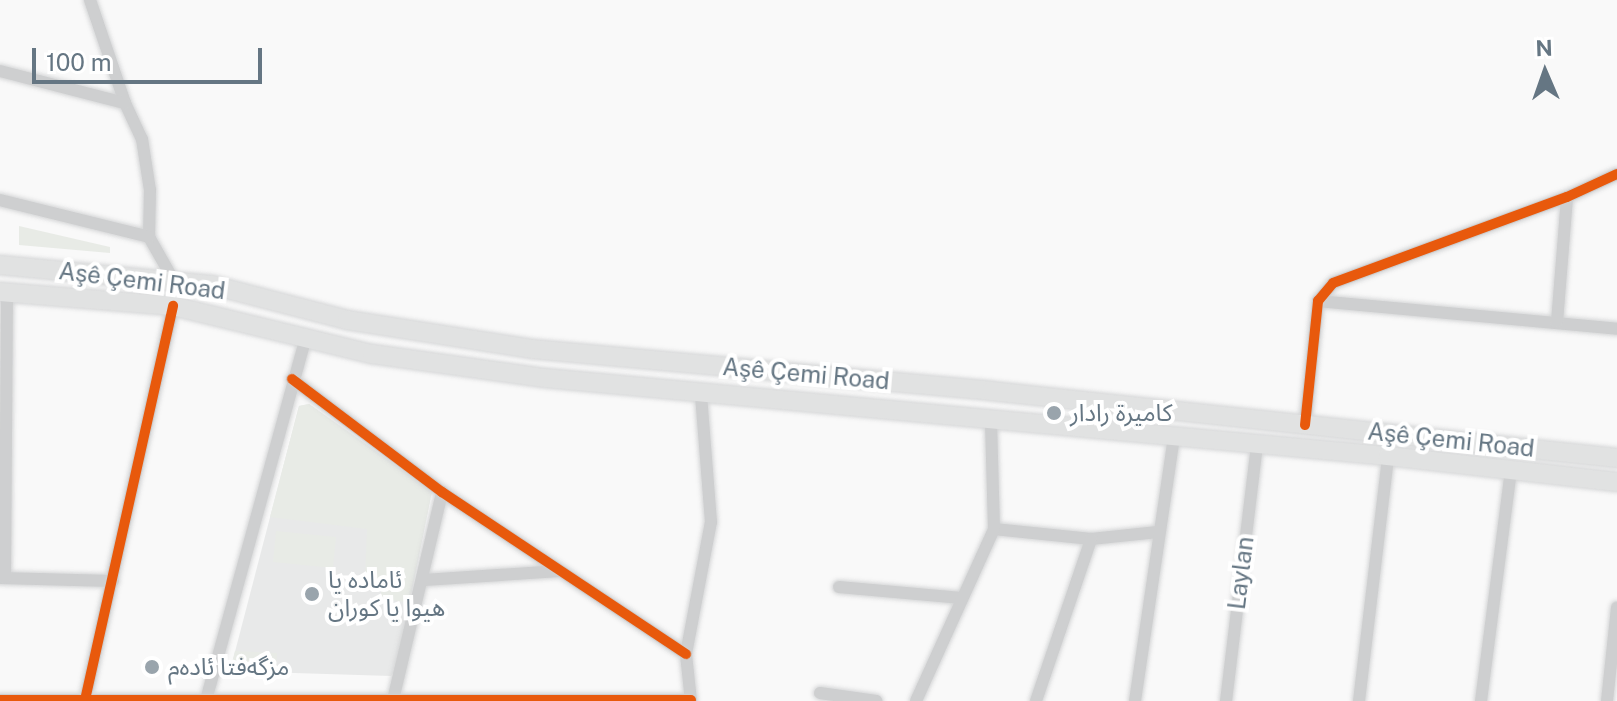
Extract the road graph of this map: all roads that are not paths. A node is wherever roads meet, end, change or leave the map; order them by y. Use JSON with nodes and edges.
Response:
{"nodes":[{"id":1,"x":90,"y":0,"type":"edge"},
{"id":2,"x":0,"y":71,"type":"edge"},
{"id":3,"x":125,"y":103,"type":"junction"},
{"id":4,"x":1617,"y":174,"type":"edge"},
{"id":5,"x":1567,"y":197,"type":"junction"},
{"id":6,"x":0,"y":200,"type":"edge"},
{"id":7,"x":149,"y":237,"type":"junction"},
{"id":8,"x":0,"y":265,"type":"edge"},
{"id":9,"x":174,"y":281,"type":"junction"},
{"id":10,"x":4,"y":292,"type":"edge"},
{"id":11,"x":1318,"y":301,"type":"junction"},
{"id":12,"x":173,"y":306,"type":"junction"},
{"id":13,"x":1557,"y":322,"type":"junction"},
{"id":14,"x":1617,"y":329,"type":"edge"},
{"id":15,"x":306,"y":337,"type":"junction"},
{"id":16,"x":292,"y":379,"type":"junction"},
{"id":17,"x":701,"y":394,"type":"junction"},
{"id":18,"x":991,"y":420,"type":"junction"},
{"id":19,"x":1305,"y":425,"type":"junction"},
{"id":20,"x":1174,"y":436,"type":"junction"},
{"id":21,"x":1257,"y":445,"type":"junction"},
{"id":22,"x":1388,"y":456,"type":"junction"},
{"id":23,"x":1617,"y":458,"type":"edge"},
{"id":24,"x":1511,"y":471,"type":"junction"},
{"id":25,"x":1617,"y":482,"type":"edge"},
{"id":26,"x":442,"y":492,"type":"junction"},
{"id":27,"x":994,"y":529,"type":"junction"},
{"id":28,"x":1158,"y":532,"type":"junction"},
{"id":29,"x":1091,"y":539,"type":"junction"},
{"id":30,"x":560,"y":571,"type":"junction"},
{"id":31,"x":3,"y":578,"type":"edge"},
{"id":32,"x":424,"y":580,"type":"junction"},
{"id":33,"x":113,"y":581,"type":"junction"},
{"id":34,"x":839,"y":587,"type":"dead end"},
{"id":35,"x":962,"y":598,"type":"junction"},
{"id":36,"x":1617,"y":609,"type":"edge"},
{"id":37,"x":686,"y":654,"type":"junction"},
{"id":38,"x":820,"y":693,"type":"dead end"},
{"id":39,"x":0,"y":700,"type":"edge"},
{"id":40,"x":85,"y":700,"type":"edge"},
{"id":41,"x":206,"y":700,"type":"edge"},
{"id":42,"x":393,"y":700,"type":"edge"},
{"id":43,"x":691,"y":700,"type":"edge"},
{"id":44,"x":329,"y":701,"type":"edge"},
{"id":45,"x":876,"y":701,"type":"edge"},
{"id":46,"x":916,"y":701,"type":"edge"},
{"id":47,"x":1036,"y":701,"type":"edge"},
{"id":48,"x":1135,"y":701,"type":"edge"},
{"id":49,"x":1226,"y":701,"type":"edge"},
{"id":50,"x":1359,"y":701,"type":"edge"},
{"id":51,"x":1481,"y":701,"type":"edge"},
{"id":52,"x":1607,"y":701,"type":"edge"}],
"edges":[{"from":1,"to":3,"type":"street"},
{"from":2,"to":3,"type":"street"},
{"from":3,"to":7,"type":"street"},
{"from":4,"to":5,"type":"street"},
{"from":5,"to":11,"type":"street"},
{"from":5,"to":13,"type":"street"},
{"from":6,"to":7,"type":"street"},
{"from":7,"to":9,"type":"street"},
{"from":8,"to":9,"type":"main road","name":"Aşê Çemi Road"},
{"from":9,"to":19,"type":"main road","name":"Aşê Çemi Road"},
{"from":10,"to":12,"type":"main road","name":"Aşê Çemi Road"},
{"from":10,"to":31,"type":"street"},
{"from":11,"to":13,"type":"street"},
{"from":11,"to":19,"type":"street"},
{"from":12,"to":15,"type":"main road","name":"Aşê Çemi Road"},
{"from":12,"to":33,"type":"street"},
{"from":13,"to":14,"type":"street"},
{"from":15,"to":16,"type":"street"},
{"from":15,"to":17,"type":"main road","name":"Aşê Çemi Road"},
{"from":16,"to":26,"type":"street"},
{"from":16,"to":41,"type":"street"},
{"from":17,"to":18,"type":"main road","name":"Aşê Çemi Road"},
{"from":17,"to":37,"type":"street"},
{"from":18,"to":20,"type":"main road","name":"Aşê Çemi Road"},
{"from":18,"to":27,"type":"street"},
{"from":19,"to":23,"type":"main road","name":"Aşê Çemi Road"},
{"from":20,"to":21,"type":"main road","name":"Aşê Çemi Road"},
{"from":20,"to":28,"type":"street"},
{"from":21,"to":22,"type":"main road","name":"Aşê Çemi Road"},
{"from":21,"to":49,"type":"street","name":"Laylan"},
{"from":22,"to":24,"type":"main road","name":"Aşê Çemi Road"},
{"from":22,"to":50,"type":"street"},
{"from":24,"to":25,"type":"main road","name":"Aşê Çemi Road"},
{"from":24,"to":51,"type":"street"},
{"from":26,"to":30,"type":"street"},
{"from":26,"to":32,"type":"street"},
{"from":27,"to":29,"type":"street"},
{"from":27,"to":35,"type":"street"},
{"from":28,"to":29,"type":"street"},
{"from":28,"to":48,"type":"street"},
{"from":29,"to":47,"type":"street"},
{"from":30,"to":32,"type":"street"},
{"from":30,"to":37,"type":"street"},
{"from":31,"to":33,"type":"street"},
{"from":32,"to":42,"type":"street"},
{"from":33,"to":40,"type":"street"},
{"from":34,"to":35,"type":"street"},
{"from":35,"to":46,"type":"street"},
{"from":36,"to":52,"type":"street"},
{"from":37,"to":43,"type":"street"},
{"from":38,"to":45,"type":"street"},
{"from":39,"to":40,"type":"street"},
{"from":40,"to":41,"type":"street"},
{"from":41,"to":44,"type":"street"},
{"from":42,"to":43,"type":"street"},
{"from":42,"to":44,"type":"street"}]}
